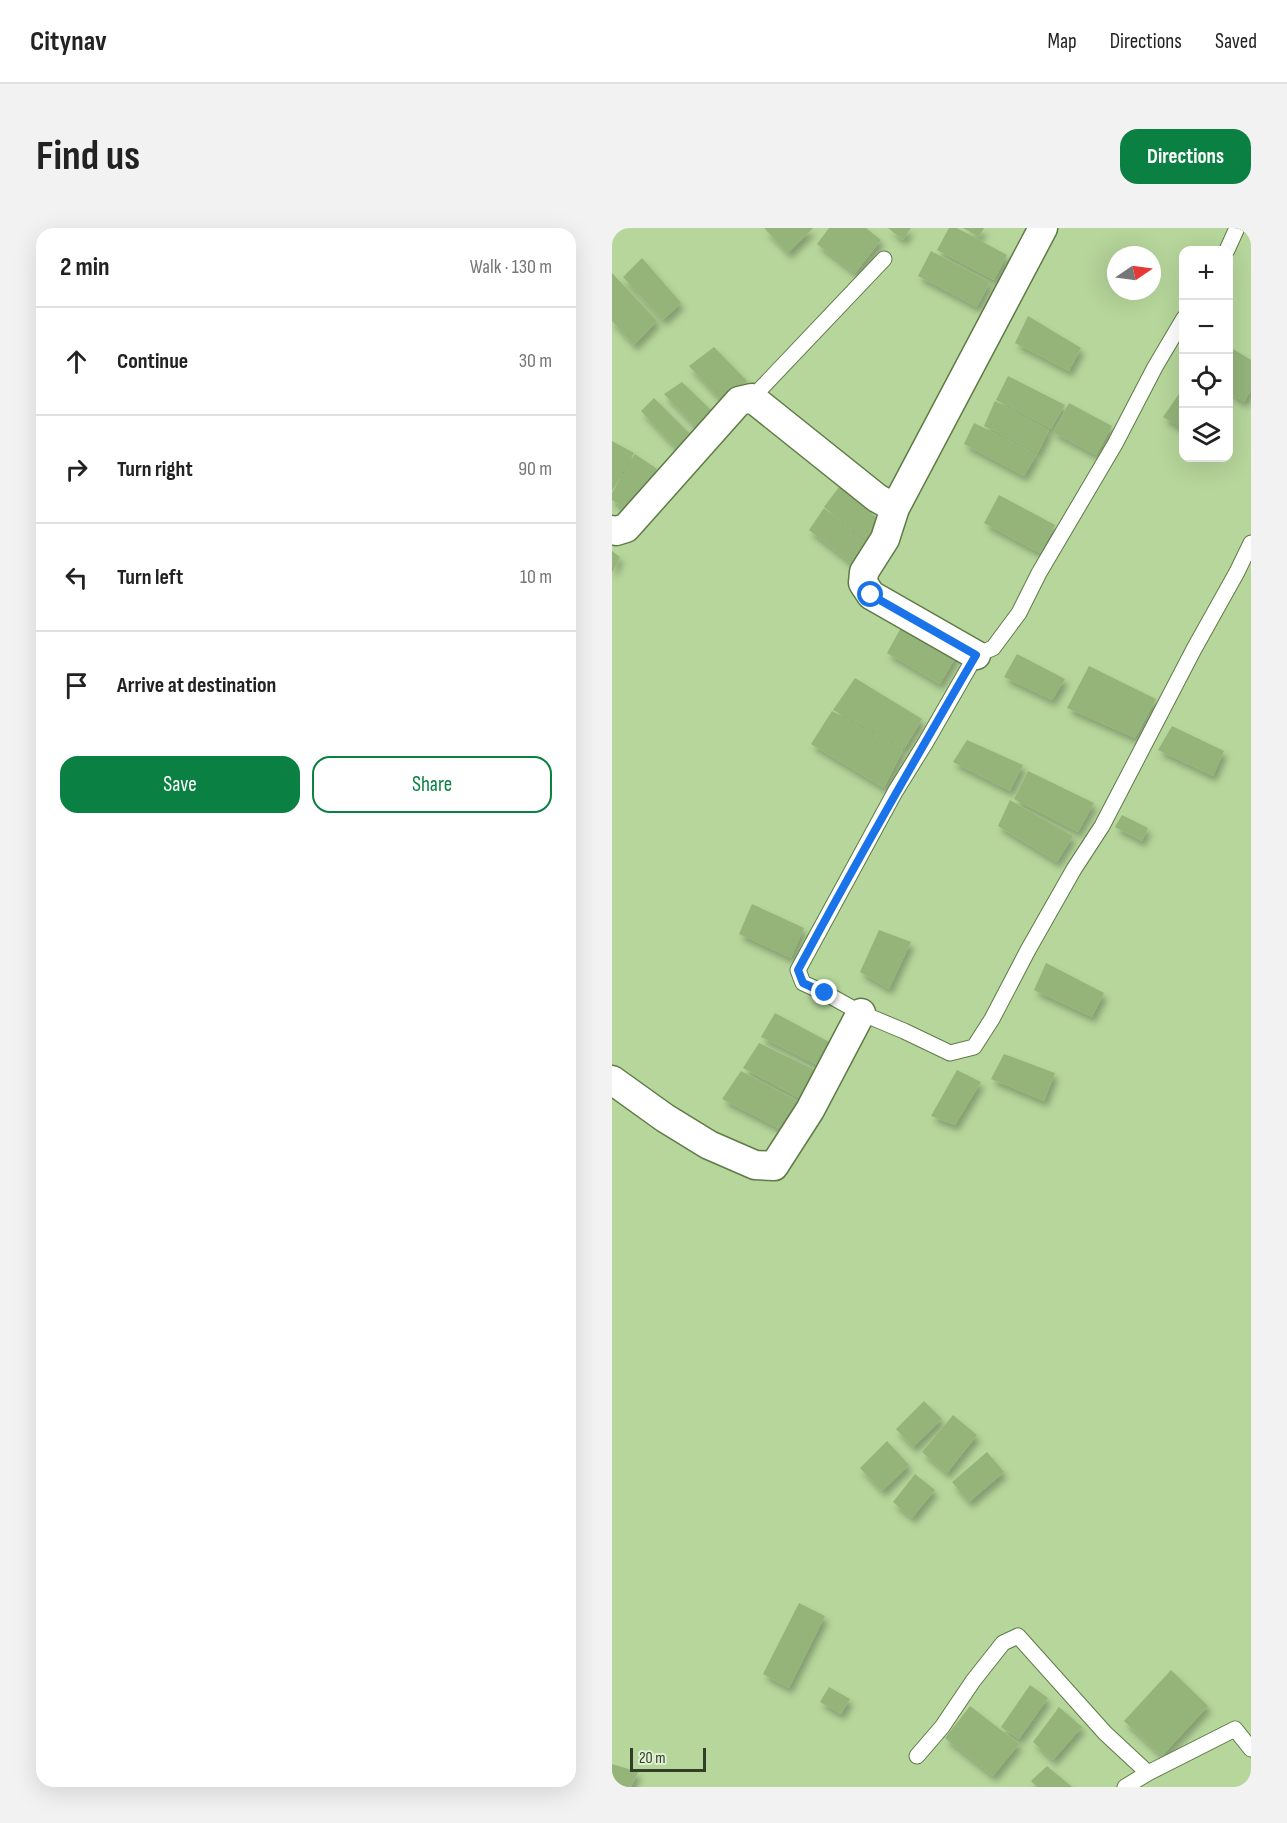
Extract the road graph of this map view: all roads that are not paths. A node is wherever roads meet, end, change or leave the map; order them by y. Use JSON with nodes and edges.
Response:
{"nodes":[{"id":1,"x":1043,"y":228,"type":"edge"},
{"id":2,"x":1237,"y":228,"type":"edge"},
{"id":3,"x":1229,"y":246,"type":"edge"},
{"id":4,"x":884,"y":260,"type":"dead end"},
{"id":5,"x":1179,"y":326,"type":"edge"},
{"id":6,"x":752,"y":398,"type":"junction"},
{"id":7,"x":896,"y":508,"type":"junction"},
{"id":8,"x":612,"y":530,"type":"edge"},
{"id":9,"x":1251,"y":543,"type":"edge"},
{"id":10,"x":976,"y":655,"type":"junction"},
{"id":11,"x":861,"y":1013,"type":"junction"},
{"id":12,"x":612,"y":1080,"type":"edge"},
{"id":13,"x":1251,"y":1749,"type":"edge"},
{"id":14,"x":917,"y":1756,"type":"dead end"},
{"id":15,"x":1148,"y":1773,"type":"junction"},
{"id":16,"x":1125,"y":1787,"type":"edge"}],
"edges":[{"from":1,"to":7,"type":"street"},
{"from":2,"to":3,"type":"lane"},
{"from":4,"to":6,"type":"lane"},
{"from":5,"to":10,"type":"lane"},
{"from":6,"to":7,"type":"street"},
{"from":6,"to":8,"type":"street"},
{"from":7,"to":10,"type":"street"},
{"from":9,"to":11,"type":"lane"},
{"from":10,"to":11,"type":"lane"},
{"from":11,"to":12,"type":"street"},
{"from":13,"to":15,"type":"lane"},
{"from":14,"to":15,"type":"lane"},
{"from":15,"to":16,"type":"lane"}]}
